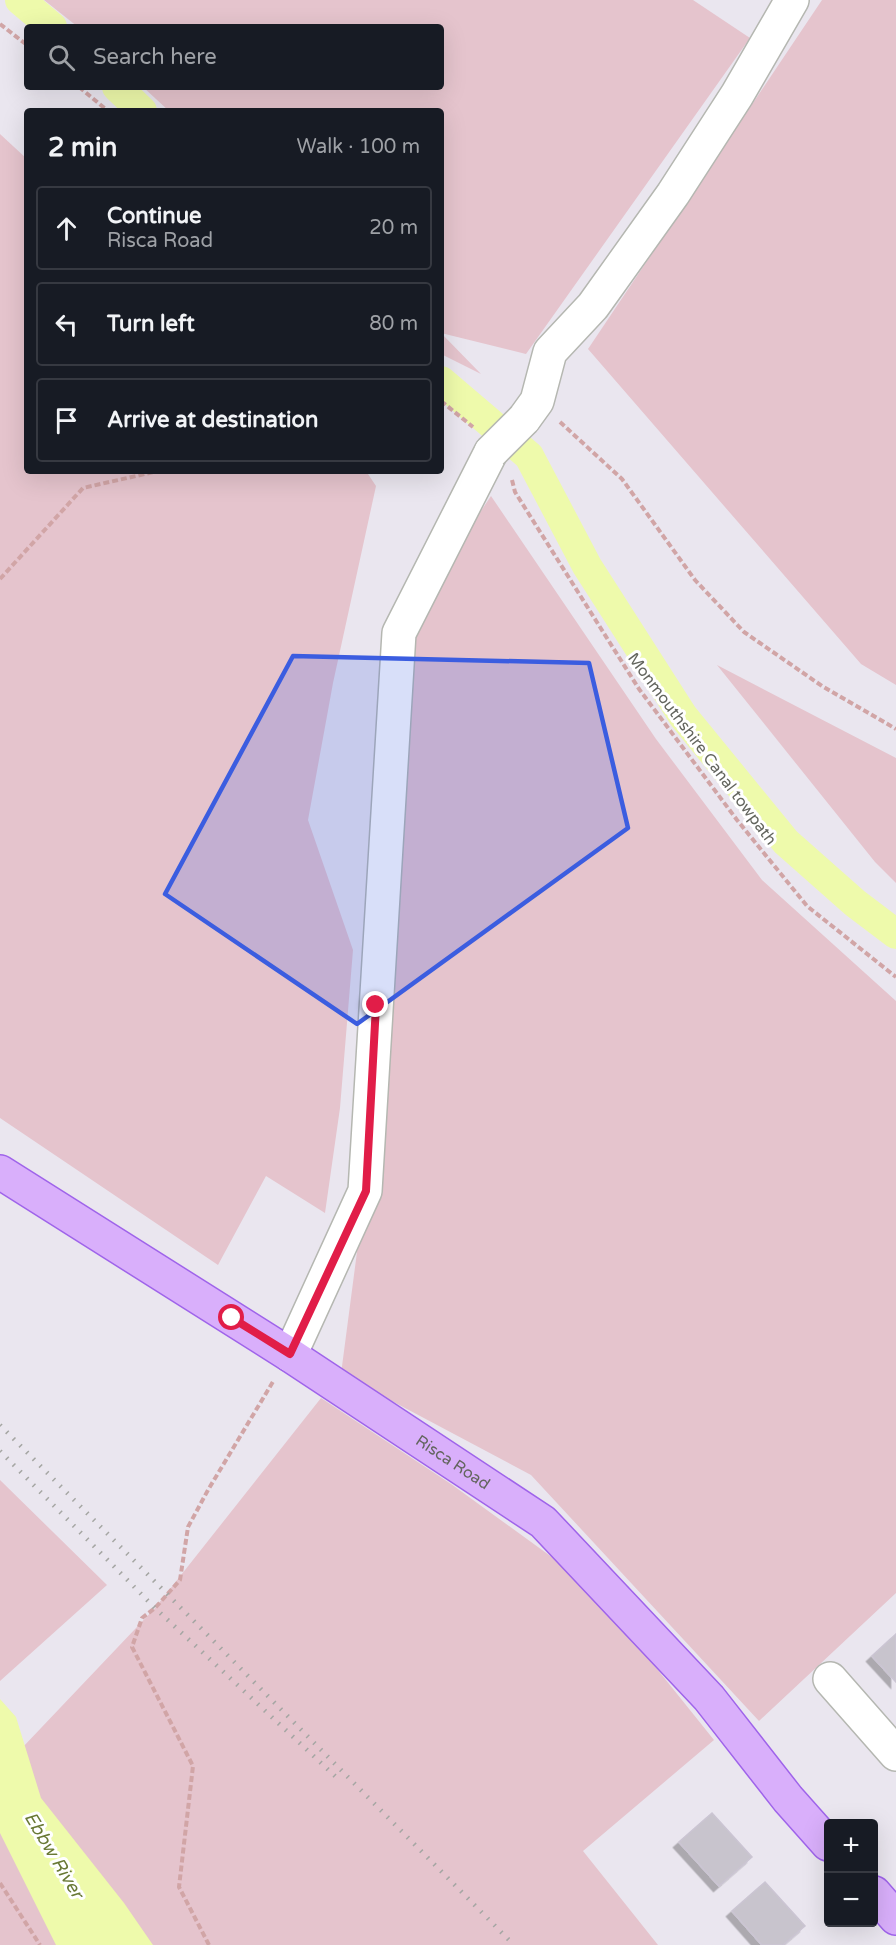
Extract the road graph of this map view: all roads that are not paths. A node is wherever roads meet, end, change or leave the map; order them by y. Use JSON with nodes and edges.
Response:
{"nodes":[{"id":1,"x":792,"y":0,"type":"edge"},
{"id":2,"x":0,"y":1172,"type":"edge"},
{"id":3,"x":290,"y":1354,"type":"junction"},
{"id":4,"x":830,"y":1679,"type":"dead end"},
{"id":5,"x":896,"y":1754,"type":"edge"},
{"id":6,"x":824,"y":1840,"type":"edge"},
{"id":7,"x":878,"y":1898,"type":"edge"},
{"id":8,"x":896,"y":1918,"type":"edge"}],
"edges":[{"from":1,"to":3,"type":"street","bridge":true},
{"from":2,"to":3,"type":"main road","name":"Risca Road"},
{"from":3,"to":6,"type":"main road","name":"Risca Road"},
{"from":4,"to":5,"type":"street"},
{"from":7,"to":8,"type":"main road"}]}
